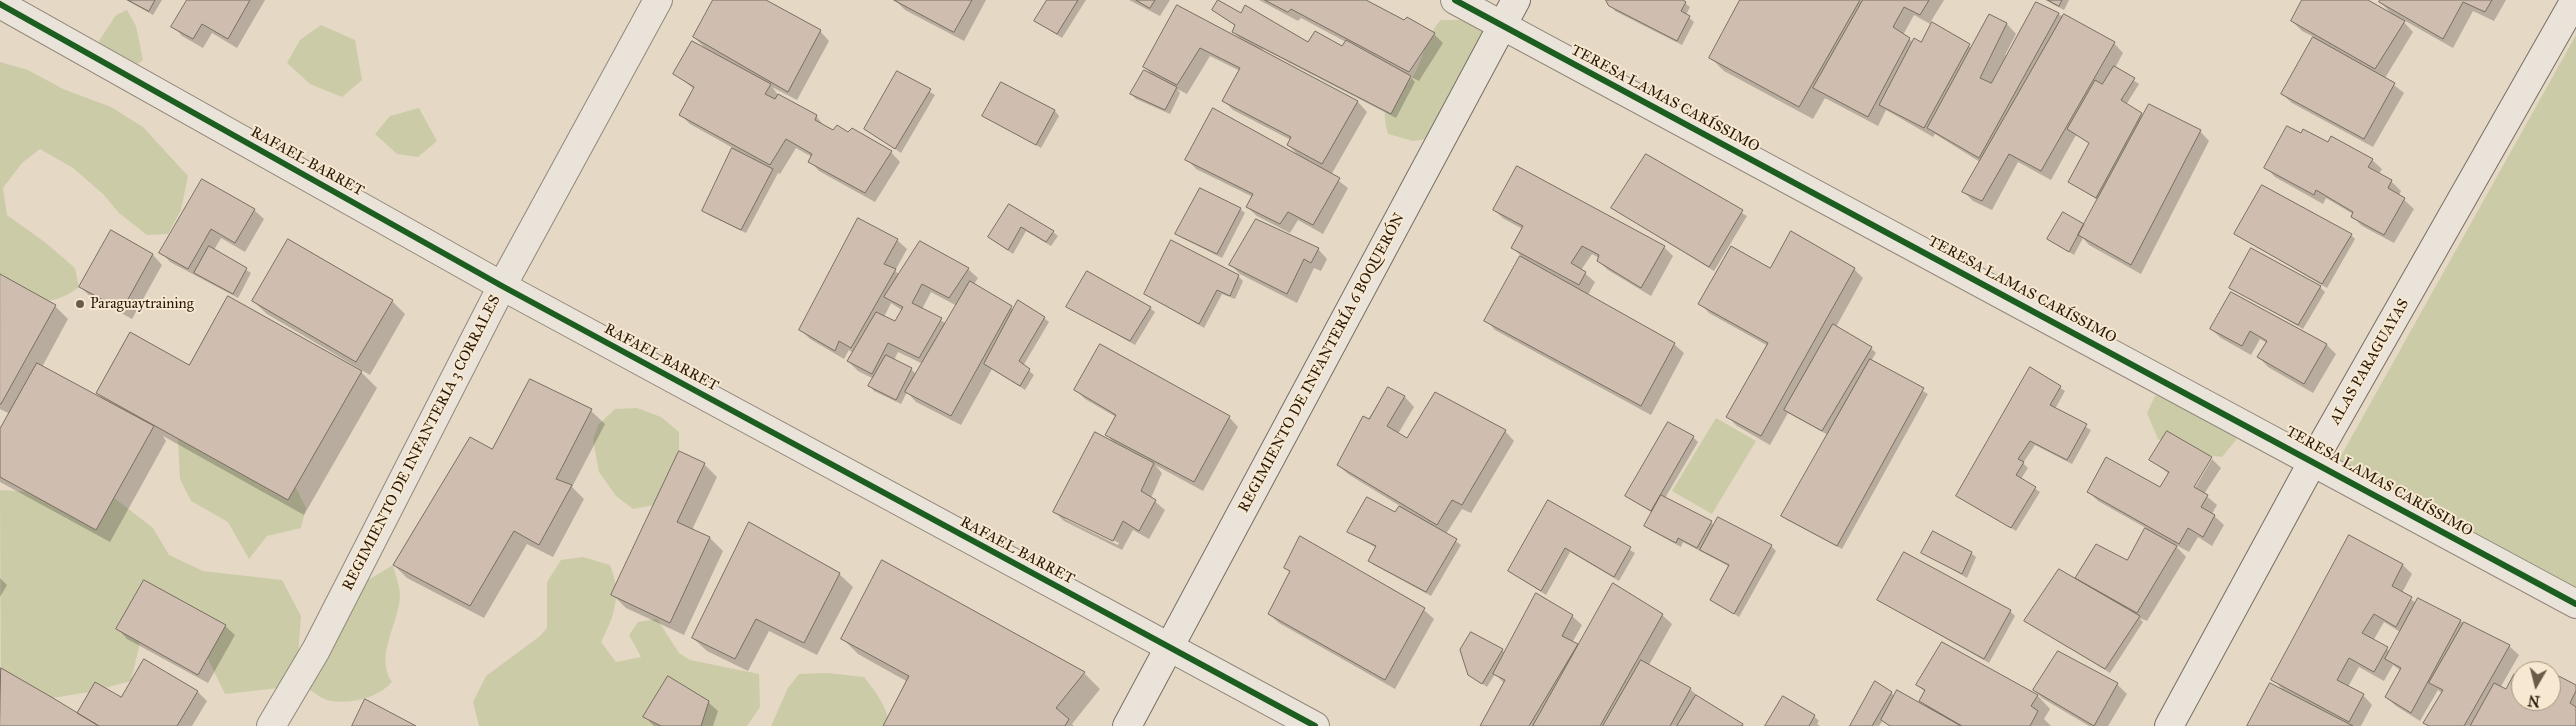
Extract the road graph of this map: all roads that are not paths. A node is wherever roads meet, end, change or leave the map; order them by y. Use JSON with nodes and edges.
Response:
{"nodes":[{"id":1,"x":658,"y":0,"type":"edge"},
{"id":2,"x":1455,"y":0,"type":"edge"},
{"id":3,"x":1516,"y":0,"type":"edge"},
{"id":4,"x":2575,"y":0,"type":"edge"},
{"id":5,"x":0,"y":4,"type":"edge"},
{"id":6,"x":1502,"y":25,"type":"junction"},
{"id":7,"x":502,"y":286,"type":"junction"},
{"id":8,"x":2314,"y":461,"type":"junction"},
{"id":9,"x":2576,"y":604,"type":"edge"},
{"id":10,"x":1170,"y":648,"type":"junction"},
{"id":11,"x":271,"y":726,"type":"edge"},
{"id":12,"x":1127,"y":726,"type":"edge"},
{"id":13,"x":1315,"y":726,"type":"edge"},
{"id":14,"x":2169,"y":726,"type":"edge"}],
"edges":[{"from":1,"to":7,"type":"street","name":"REGIMIENTO DE INFANTERIA 3 CORRALES"},
{"from":2,"to":6,"type":"street","name":"TERESA LAMAS CARÍSSIMO"},
{"from":3,"to":6,"type":"street","name":"REGIMIENTO DE INFANTERÍA 6 BOQUERÓN"},
{"from":4,"to":8,"type":"street","name":"ALAS PARAGUAYAS"},
{"from":5,"to":7,"type":"street","name":"RAFAEL BARRET"},
{"from":6,"to":8,"type":"street","name":"TERESA LAMAS CARÍSSIMO"},
{"from":6,"to":10,"type":"street","name":"REGIMIENTO DE INFANTERÍA 6 BOQUERÓN"},
{"from":7,"to":10,"type":"street","name":"RAFAEL BARRET"},
{"from":7,"to":11,"type":"street","name":"REGIMIENTO DE INFANTERIA 3 CORRALES"},
{"from":8,"to":9,"type":"street","name":"TERESA LAMAS CARÍSSIMO"},
{"from":8,"to":14,"type":"street","name":"ALAS PARAGUAYAS"},
{"from":10,"to":12,"type":"street","name":"REGIMIENTO DE INFANTERÍA 6 BOQUERÓN"},
{"from":10,"to":13,"type":"street","name":"RAFAEL BARRET"}]}
